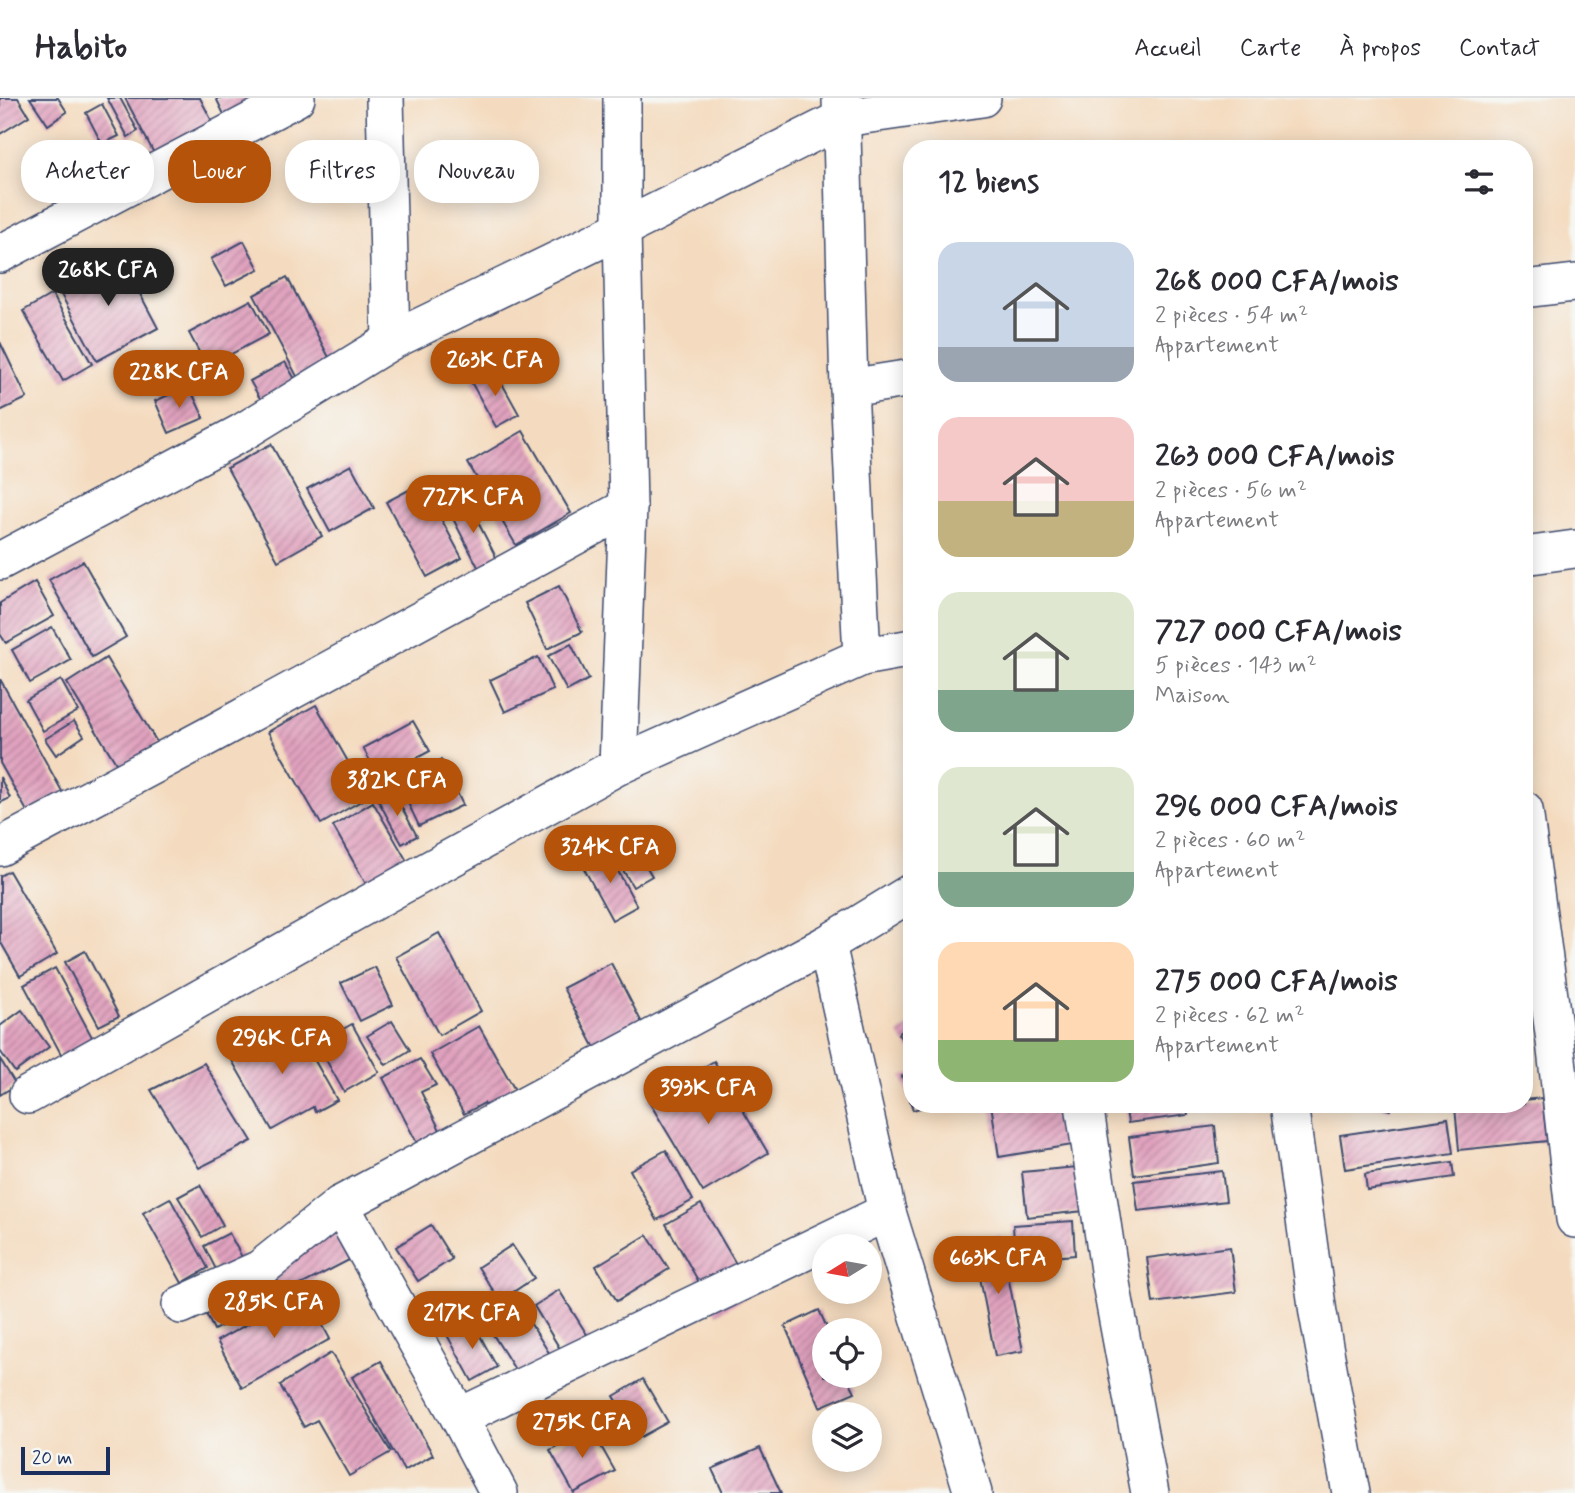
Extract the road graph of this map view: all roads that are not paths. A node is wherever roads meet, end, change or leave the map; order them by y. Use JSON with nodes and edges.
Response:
{"nodes":[{"id":1,"x":296,"y":98,"type":"edge"},
{"id":2,"x":385,"y":98,"type":"edge"},
{"id":3,"x":622,"y":98,"type":"edge"},
{"id":4,"x":982,"y":98,"type":"edge"},
{"id":5,"x":842,"y":108,"type":"edge"},
{"id":6,"x":622,"y":229,"type":"junction"},
{"id":7,"x":0,"y":254,"type":"edge"},
{"id":8,"x":1575,"y":283,"type":"edge"},
{"id":9,"x":1533,"y":288,"type":"edge"},
{"id":10,"x":391,"y":341,"type":"junction"},
{"id":11,"x":903,"y":379,"type":"edge"},
{"id":12,"x":849,"y":388,"type":"junction"},
{"id":13,"x":628,"y":507,"type":"junction"},
{"id":14,"x":1575,"y":550,"type":"edge"},
{"id":15,"x":1533,"y":555,"type":"edge"},
{"id":16,"x":0,"y":561,"type":"edge"},
{"id":17,"x":903,"y":650,"type":"edge"},
{"id":18,"x":862,"y":657,"type":"junction"},
{"id":19,"x":618,"y":766,"type":"junction"},
{"id":20,"x":0,"y":847,"type":"edge"},
{"id":21,"x":1533,"y":861,"type":"edge"},
{"id":22,"x":903,"y":897,"type":"edge"},
{"id":23,"x":827,"y":944,"type":"junction"},
{"id":24,"x":1565,"y":1041,"type":"edge"},
{"id":25,"x":28,"y":1095,"type":"dead end"},
{"id":26,"x":1085,"y":1113,"type":"edge"},
{"id":27,"x":1290,"y":1113,"type":"edge"},
{"id":28,"x":340,"y":1205,"type":"junction"},
{"id":29,"x":887,"y":1212,"type":"junction"},
{"id":30,"x":1575,"y":1219,"type":"edge"},
{"id":31,"x":181,"y":1305,"type":"dead end"},
{"id":32,"x":459,"y":1417,"type":"junction"},
{"id":33,"x":499,"y":1493,"type":"edge"},
{"id":34,"x":972,"y":1493,"type":"edge"},
{"id":35,"x":1150,"y":1493,"type":"edge"},
{"id":36,"x":1351,"y":1493,"type":"edge"}],
"edges":[{"from":1,"to":7,"type":"street"},
{"from":2,"to":10,"type":"street"},
{"from":3,"to":6,"type":"street"},
{"from":4,"to":5,"type":"street"},
{"from":5,"to":6,"type":"street"},
{"from":5,"to":12,"type":"street"},
{"from":6,"to":10,"type":"street"},
{"from":6,"to":13,"type":"street"},
{"from":8,"to":9,"type":"street"},
{"from":10,"to":16,"type":"street"},
{"from":11,"to":12,"type":"street"},
{"from":12,"to":18,"type":"street"},
{"from":13,"to":19,"type":"street"},
{"from":13,"to":20,"type":"street"},
{"from":14,"to":15,"type":"street"},
{"from":17,"to":18,"type":"street"},
{"from":18,"to":19,"type":"street"},
{"from":19,"to":25,"type":"street"},
{"from":21,"to":24,"type":"street"},
{"from":22,"to":23,"type":"street"},
{"from":23,"to":28,"type":"street"},
{"from":23,"to":29,"type":"street"},
{"from":24,"to":30,"type":"street"},
{"from":26,"to":35,"type":"street"},
{"from":27,"to":36,"type":"street"},
{"from":28,"to":31,"type":"street"},
{"from":28,"to":32,"type":"street"},
{"from":29,"to":32,"type":"street"},
{"from":29,"to":34,"type":"street"},
{"from":32,"to":33,"type":"street"}]}
